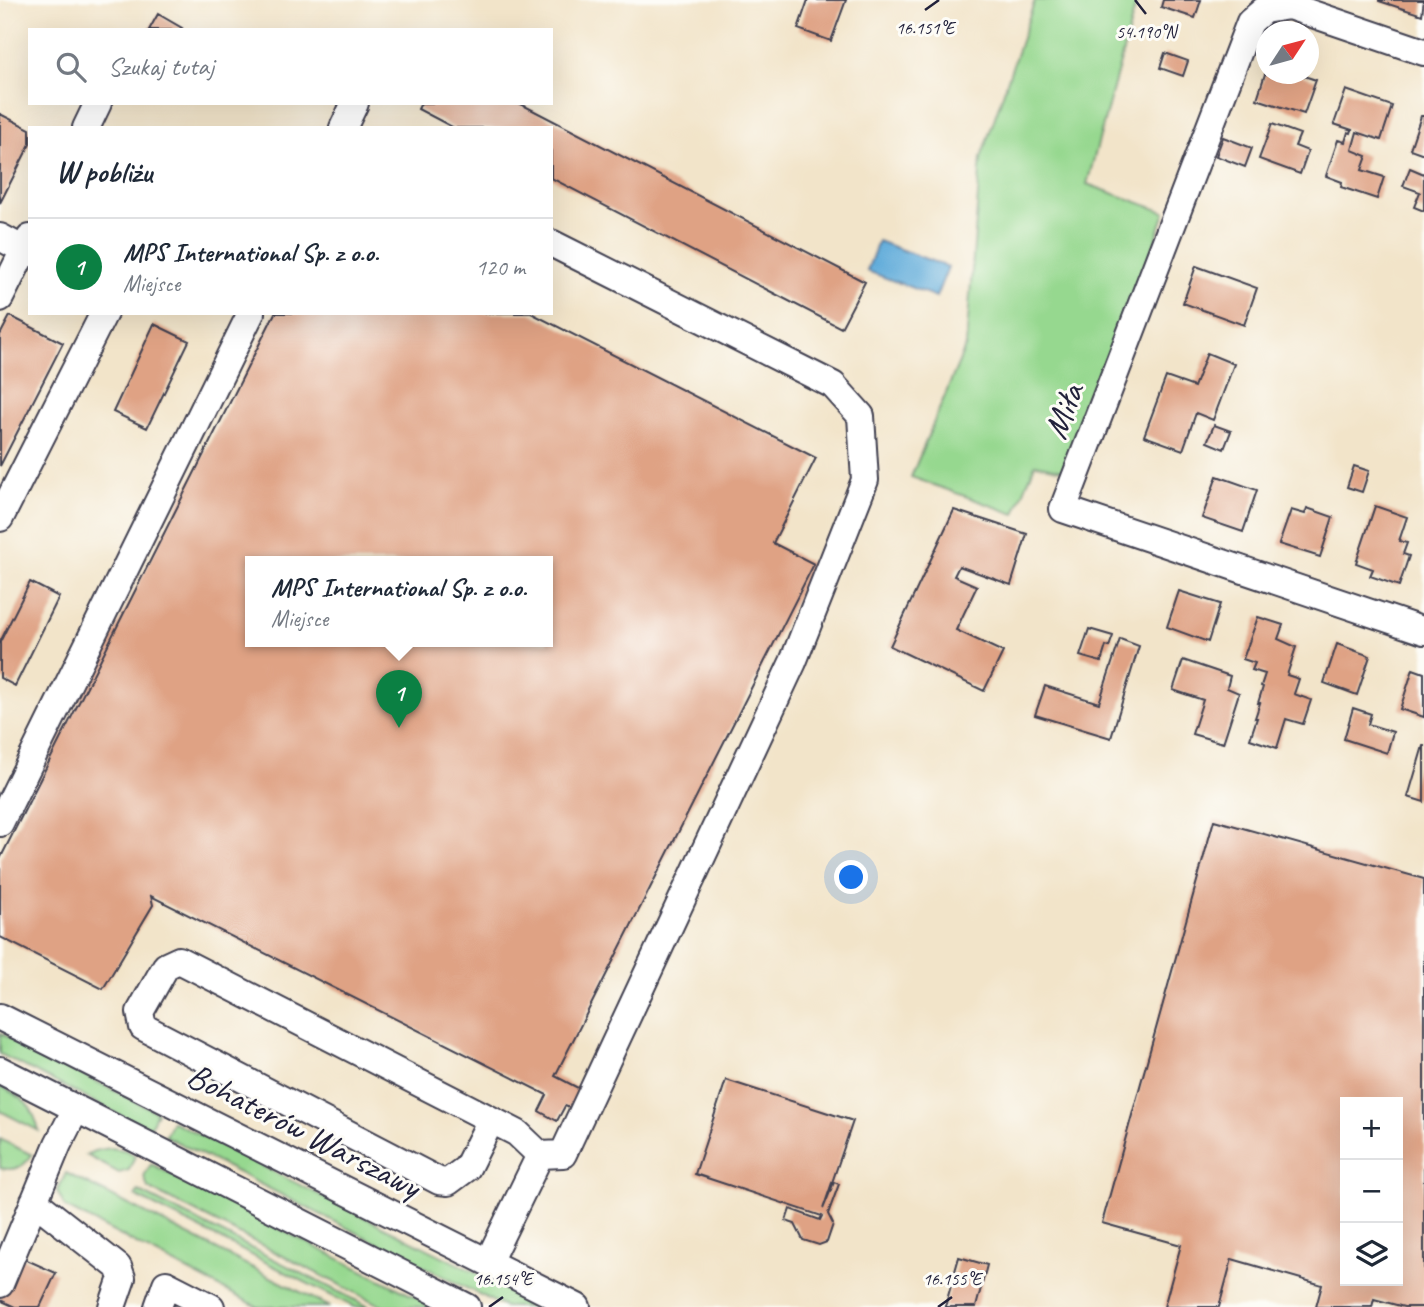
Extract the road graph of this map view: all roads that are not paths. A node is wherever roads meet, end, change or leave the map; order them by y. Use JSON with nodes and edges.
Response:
{"nodes":[{"id":1,"x":1287,"y":3,"type":"edge"},
{"id":2,"x":1424,"y":52,"type":"edge"},
{"id":3,"x":97,"y":105,"type":"edge"},
{"id":4,"x":354,"y":105,"type":"edge"},
{"id":5,"x":87,"y":126,"type":"edge"},
{"id":6,"x":344,"y":126,"type":"edge"},
{"id":7,"x":0,"y":237,"type":"edge"},
{"id":8,"x":553,"y":244,"type":"edge"},
{"id":9,"x":28,"y":247,"type":"edge"},
{"id":10,"x":0,"y":298,"type":"edge"},
{"id":11,"x":103,"y":315,"type":"edge"},
{"id":12,"x":250,"y":315,"type":"edge"},
{"id":13,"x":0,"y":518,"type":"edge"},
{"id":14,"x":1424,"y":631,"type":"edge"},
{"id":15,"x":0,"y":822,"type":"edge"},
{"id":16,"x":0,"y":1017,"type":"edge"},
{"id":17,"x":0,"y":1070,"type":"edge"},
{"id":18,"x":76,"y":1109,"type":"junction"},
{"id":19,"x":491,"y":1120,"type":"junction"},
{"id":20,"x":540,"y":1155,"type":"junction"},
{"id":21,"x":34,"y":1201,"type":"junction"},
{"id":22,"x":488,"y":1262,"type":"junction"},
{"id":23,"x":0,"y":1284,"type":"edge"},
{"id":24,"x":112,"y":1307,"type":"edge"},
{"id":25,"x":158,"y":1307,"type":"edge"},
{"id":26,"x":211,"y":1307,"type":"edge"},
{"id":27,"x":467,"y":1307,"type":"edge"},
{"id":28,"x":577,"y":1307,"type":"edge"}],
"edges":[{"from":1,"to":2,"type":"street"},
{"from":1,"to":14,"type":"street","name":"Miła"},
{"from":3,"to":5,"type":"street"},
{"from":4,"to":6,"type":"street"},
{"from":7,"to":9,"type":"street"},
{"from":8,"to":20,"type":"street"},
{"from":9,"to":10,"type":"street"},
{"from":11,"to":13,"type":"street"},
{"from":12,"to":15,"type":"street"},
{"from":16,"to":22,"type":"street","name":"Bohaterów Warszawy"},
{"from":17,"to":18,"type":"street"},
{"from":18,"to":21,"type":"street"},
{"from":18,"to":27,"type":"street"},
{"from":19,"to":19,"type":"street"},
{"from":19,"to":20,"type":"street"},
{"from":20,"to":22,"type":"street"},
{"from":21,"to":23,"type":"street"},
{"from":21,"to":24,"type":"street"},
{"from":22,"to":28,"type":"street","name":"Bohaterów Warszawy"},
{"from":25,"to":26,"type":"street"}]}
